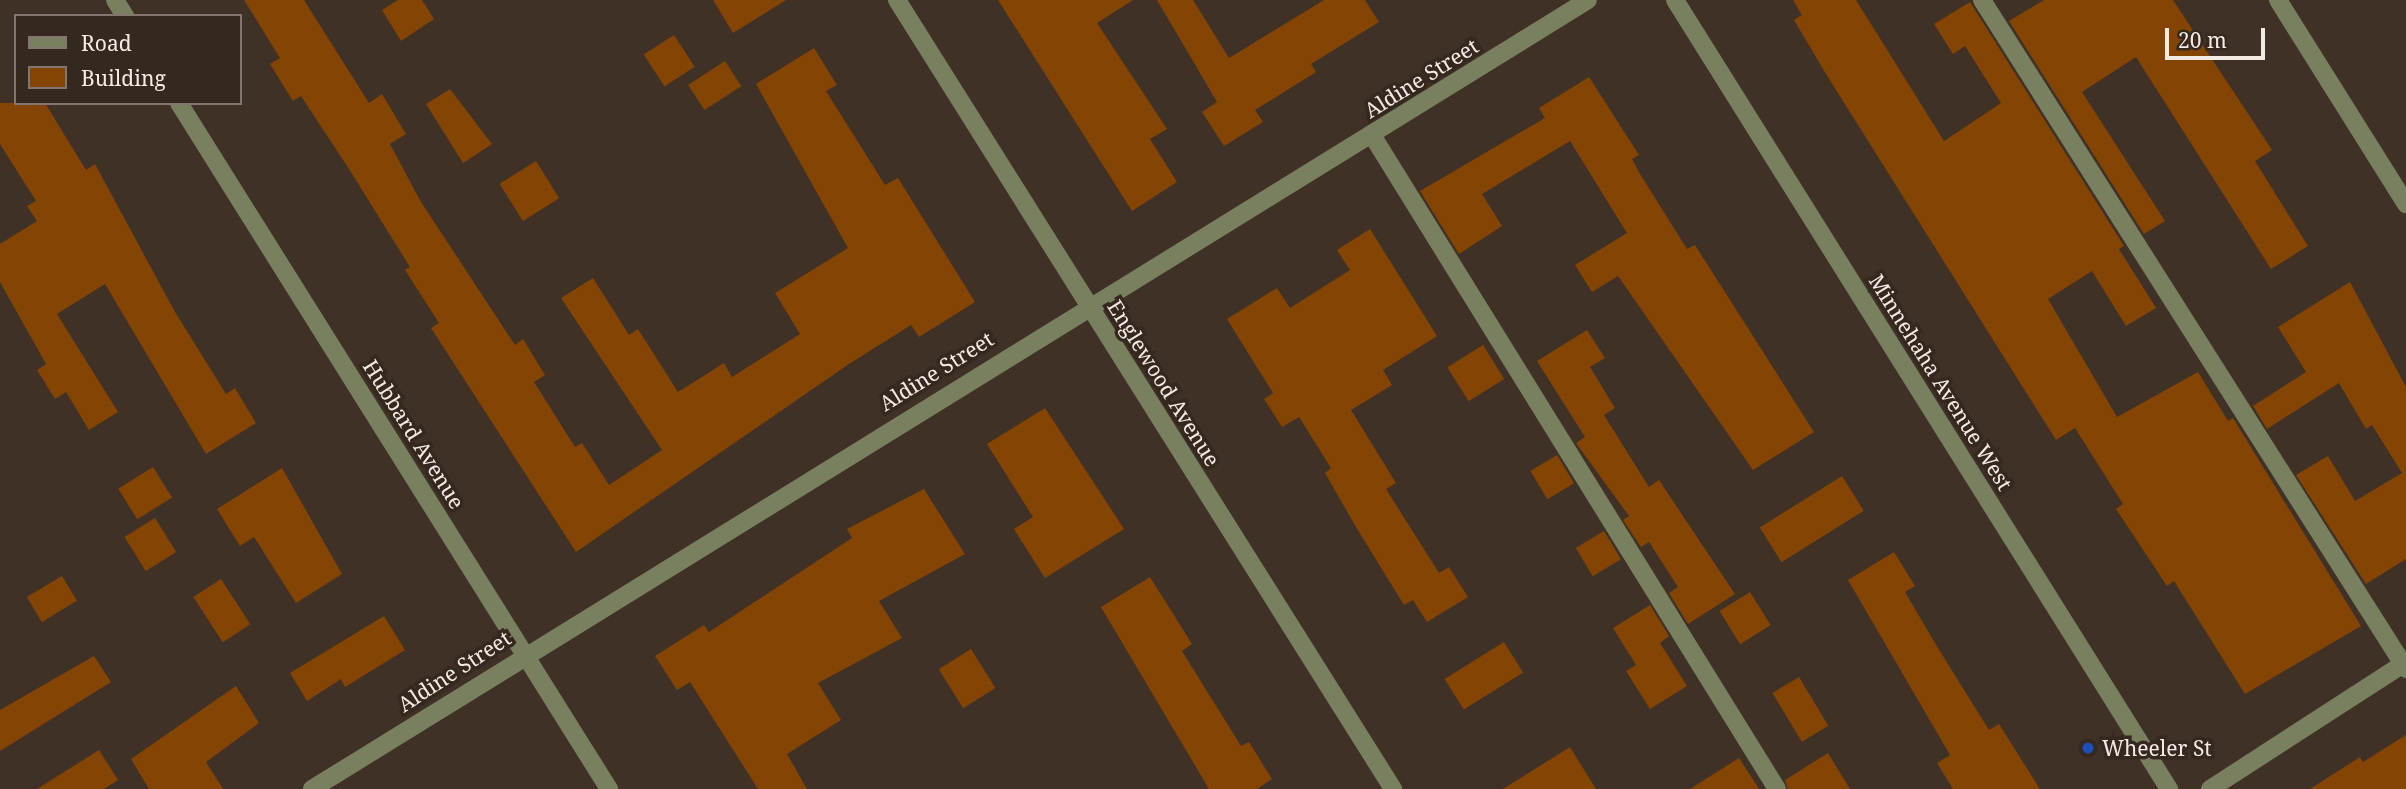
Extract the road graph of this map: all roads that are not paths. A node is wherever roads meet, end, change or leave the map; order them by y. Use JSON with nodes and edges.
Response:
{"nodes":[{"id":1,"x":897,"y":0,"type":"edge"},
{"id":2,"x":1588,"y":0,"type":"edge"},
{"id":3,"x":1675,"y":0,"type":"edge"},
{"id":4,"x":1982,"y":0,"type":"edge"},
{"id":5,"x":2278,"y":0,"type":"edge"},
{"id":6,"x":181,"y":105,"type":"edge"},
{"id":7,"x":1372,"y":135,"type":"junction"},
{"id":8,"x":2406,"y":204,"type":"edge"},
{"id":9,"x":1088,"y":304,"type":"junction"},
{"id":10,"x":523,"y":653,"type":"junction"},
{"id":11,"x":2405,"y":665,"type":"edge"},
{"id":12,"x":312,"y":789,"type":"edge"},
{"id":13,"x":609,"y":789,"type":"edge"},
{"id":14,"x":1393,"y":789,"type":"edge"},
{"id":15,"x":1777,"y":789,"type":"edge"},
{"id":16,"x":2169,"y":789,"type":"edge"},
{"id":17,"x":2210,"y":789,"type":"edge"}],
"edges":[{"from":1,"to":9,"type":"street","name":"Englewood Avenue"},
{"from":2,"to":7,"type":"street","name":"Aldine Street"},
{"from":3,"to":16,"type":"street","name":"Minnehaha Avenue West"},
{"from":4,"to":11,"type":"street"},
{"from":5,"to":8,"type":"street"},
{"from":6,"to":10,"type":"street","name":"Hubbard Avenue"},
{"from":7,"to":9,"type":"street","name":"Aldine Street"},
{"from":7,"to":15,"type":"street"},
{"from":9,"to":10,"type":"street","name":"Aldine Street"},
{"from":9,"to":14,"type":"street","name":"Englewood Avenue"},
{"from":10,"to":12,"type":"street","name":"Aldine Street"},
{"from":10,"to":13,"type":"street","name":"Hubbard Avenue"},
{"from":11,"to":17,"type":"street"}]}
